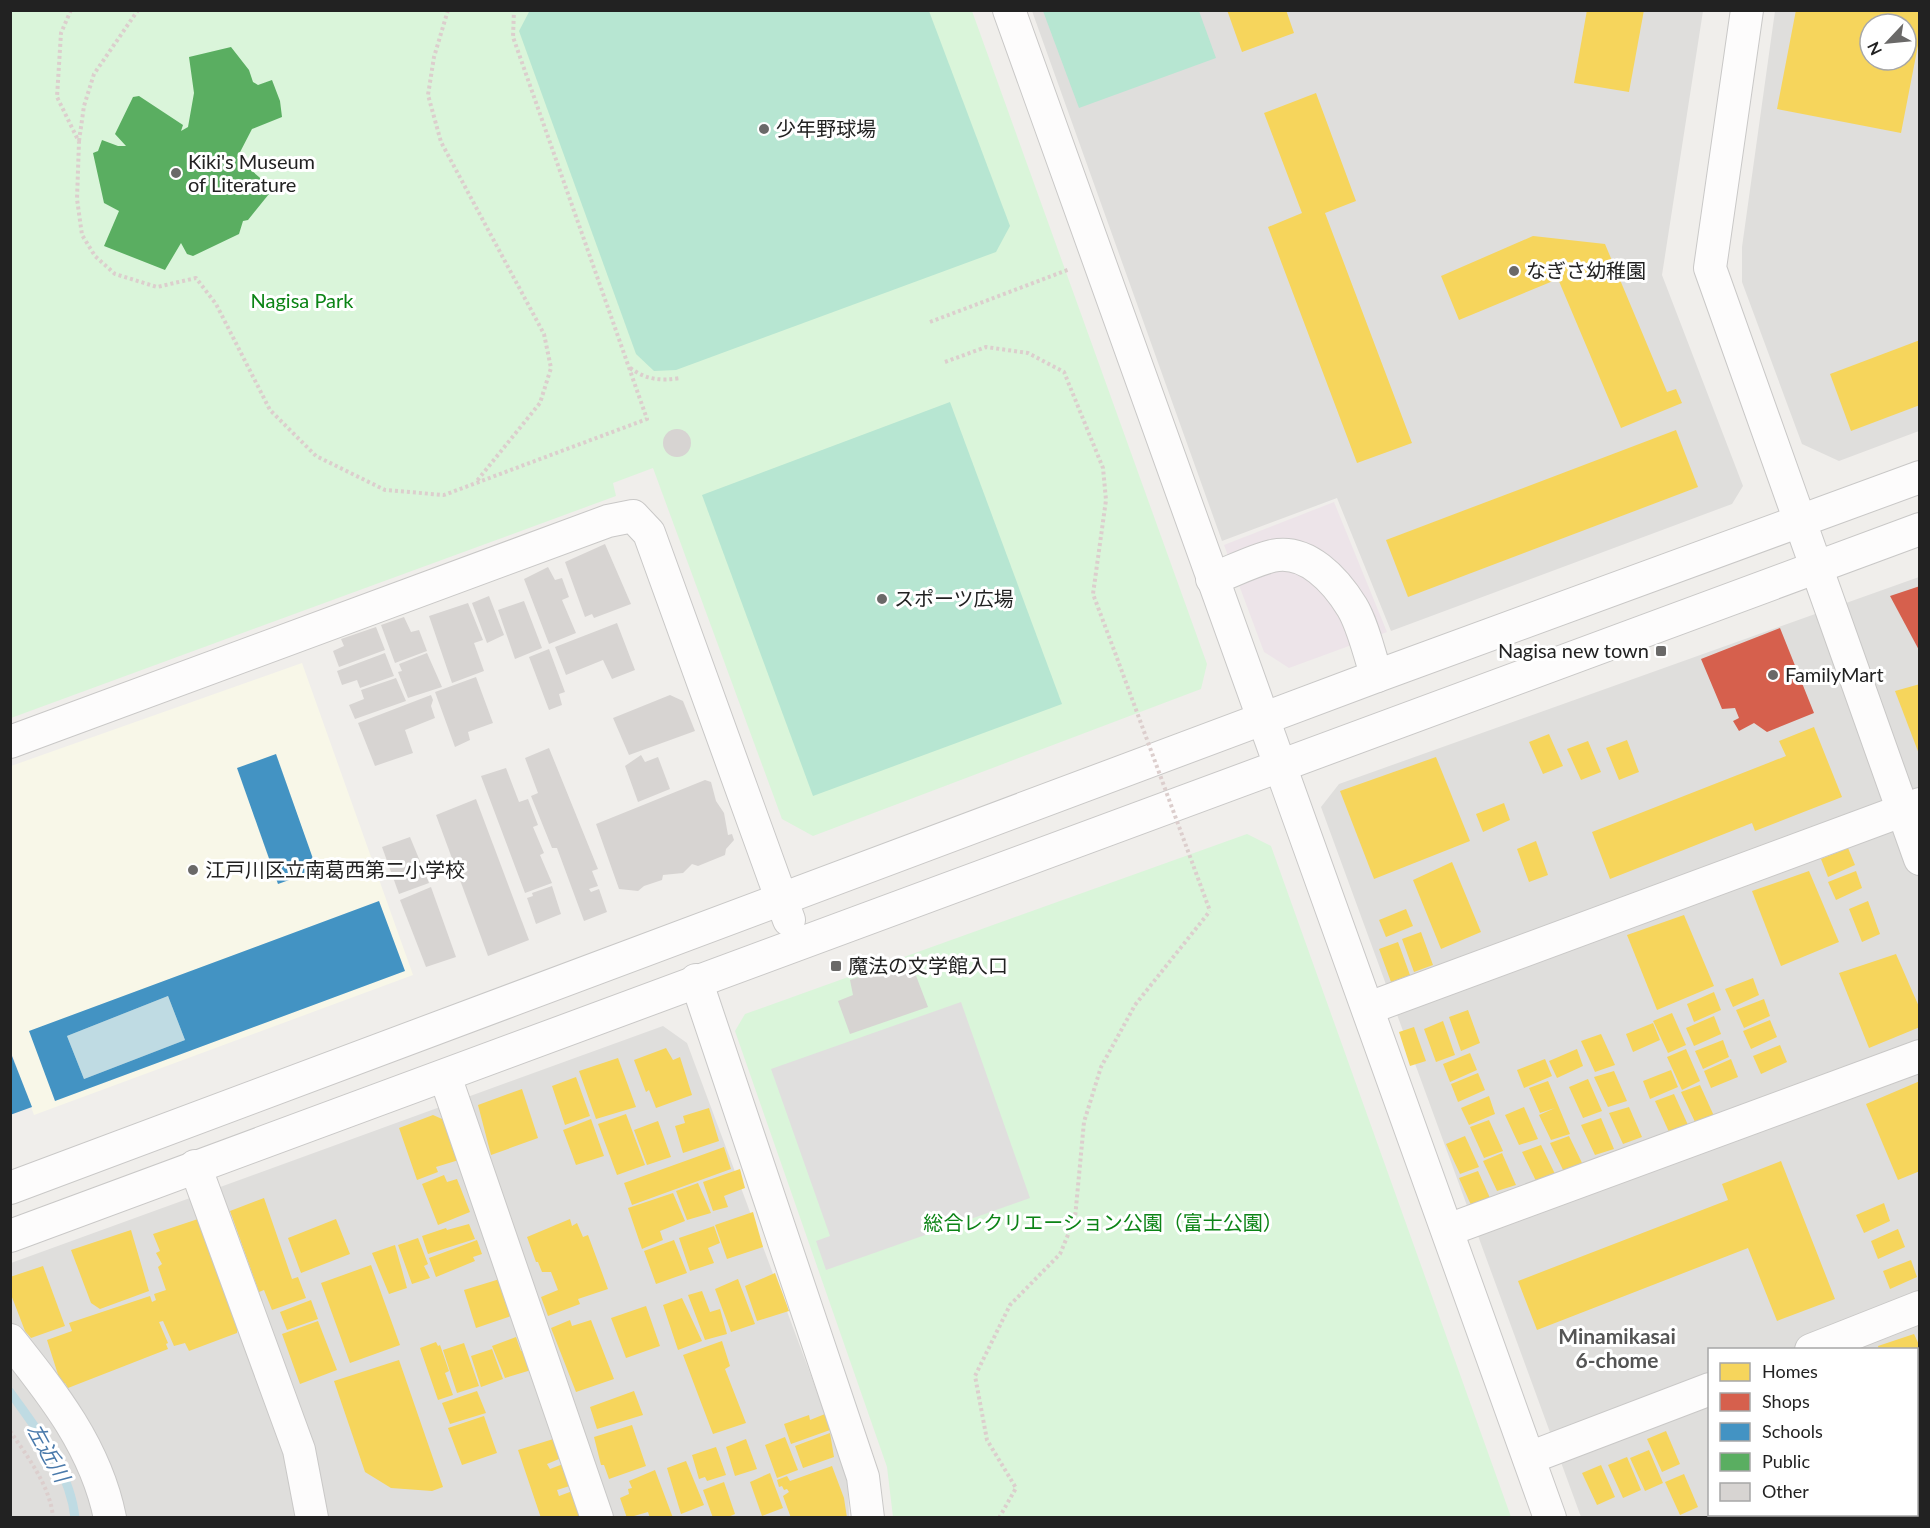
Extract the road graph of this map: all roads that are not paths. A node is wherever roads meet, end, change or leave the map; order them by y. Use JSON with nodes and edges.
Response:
{"nodes":[{"id":1,"x":1010,"y":10,"type":"edge"},
{"id":2,"x":1747,"y":10,"type":"edge"},
{"id":3,"x":1920,"y":477,"type":"edge"},
{"id":4,"x":1800,"y":522,"type":"junction"},
{"id":5,"x":1920,"y":529,"type":"edge"},
{"id":6,"x":1816,"y":567,"type":"junction"},
{"id":7,"x":1212,"y":579,"type":"junction"},
{"id":8,"x":1377,"y":676,"type":"junction"},
{"id":9,"x":1262,"y":720,"type":"junction"},
{"id":10,"x":10,"y":742,"type":"edge"},
{"id":11,"x":1278,"y":765,"type":"junction"},
{"id":12,"x":1911,"y":807,"type":"edge"},
{"id":13,"x":1920,"y":859,"type":"edge"},
{"id":14,"x":782,"y":900,"type":"junction"},
{"id":15,"x":797,"y":943,"type":"junction"},
{"id":16,"x":696,"y":980,"type":"junction"},
{"id":17,"x":1369,"y":1008,"type":"junction"},
{"id":18,"x":1920,"y":1056,"type":"edge"},
{"id":19,"x":445,"y":1076,"type":"junction"},
{"id":20,"x":195,"y":1166,"type":"junction"},
{"id":21,"x":10,"y":1188,"type":"edge"},
{"id":22,"x":1448,"y":1230,"type":"junction"},
{"id":23,"x":10,"y":1236,"type":"edge"},
{"id":24,"x":1920,"y":1306,"type":"edge"},
{"id":25,"x":10,"y":1340,"type":"edge"},
{"id":26,"x":1816,"y":1348,"type":"edge"},
{"id":27,"x":1708,"y":1390,"type":"edge"},
{"id":28,"x":1529,"y":1458,"type":"junction"},
{"id":29,"x":110,"y":1518,"type":"edge"},
{"id":30,"x":312,"y":1518,"type":"edge"},
{"id":31,"x":597,"y":1518,"type":"edge"},
{"id":32,"x":868,"y":1518,"type":"edge"},
{"id":33,"x":1550,"y":1518,"type":"edge"}],
"edges":[{"from":1,"to":7,"type":"street"},
{"from":2,"to":4,"type":"street"},
{"from":3,"to":4,"type":"street"},
{"from":4,"to":6,"type":"street"},
{"from":4,"to":8,"type":"street"},
{"from":5,"to":6,"type":"street"},
{"from":6,"to":11,"type":"street"},
{"from":6,"to":12,"type":"street"},
{"from":7,"to":8,"type":"street"},
{"from":7,"to":9,"type":"street"},
{"from":8,"to":9,"type":"street"},
{"from":9,"to":11,"type":"street"},
{"from":9,"to":14,"type":"street"},
{"from":10,"to":14,"type":"street"},
{"from":11,"to":15,"type":"street"},
{"from":11,"to":17,"type":"street"},
{"from":12,"to":13,"type":"street"},
{"from":12,"to":17,"type":"street"},
{"from":14,"to":15,"type":"street"},
{"from":14,"to":21,"type":"street"},
{"from":15,"to":16,"type":"street"},
{"from":16,"to":19,"type":"street"},
{"from":16,"to":32,"type":"street"},
{"from":17,"to":22,"type":"street"},
{"from":18,"to":22,"type":"street"},
{"from":19,"to":20,"type":"street"},
{"from":19,"to":31,"type":"street"},
{"from":20,"to":23,"type":"street"},
{"from":20,"to":30,"type":"street"},
{"from":22,"to":28,"type":"street"},
{"from":24,"to":26,"type":"street"},
{"from":25,"to":29,"type":"street"},
{"from":27,"to":28,"type":"street"},
{"from":28,"to":33,"type":"street"}]}
